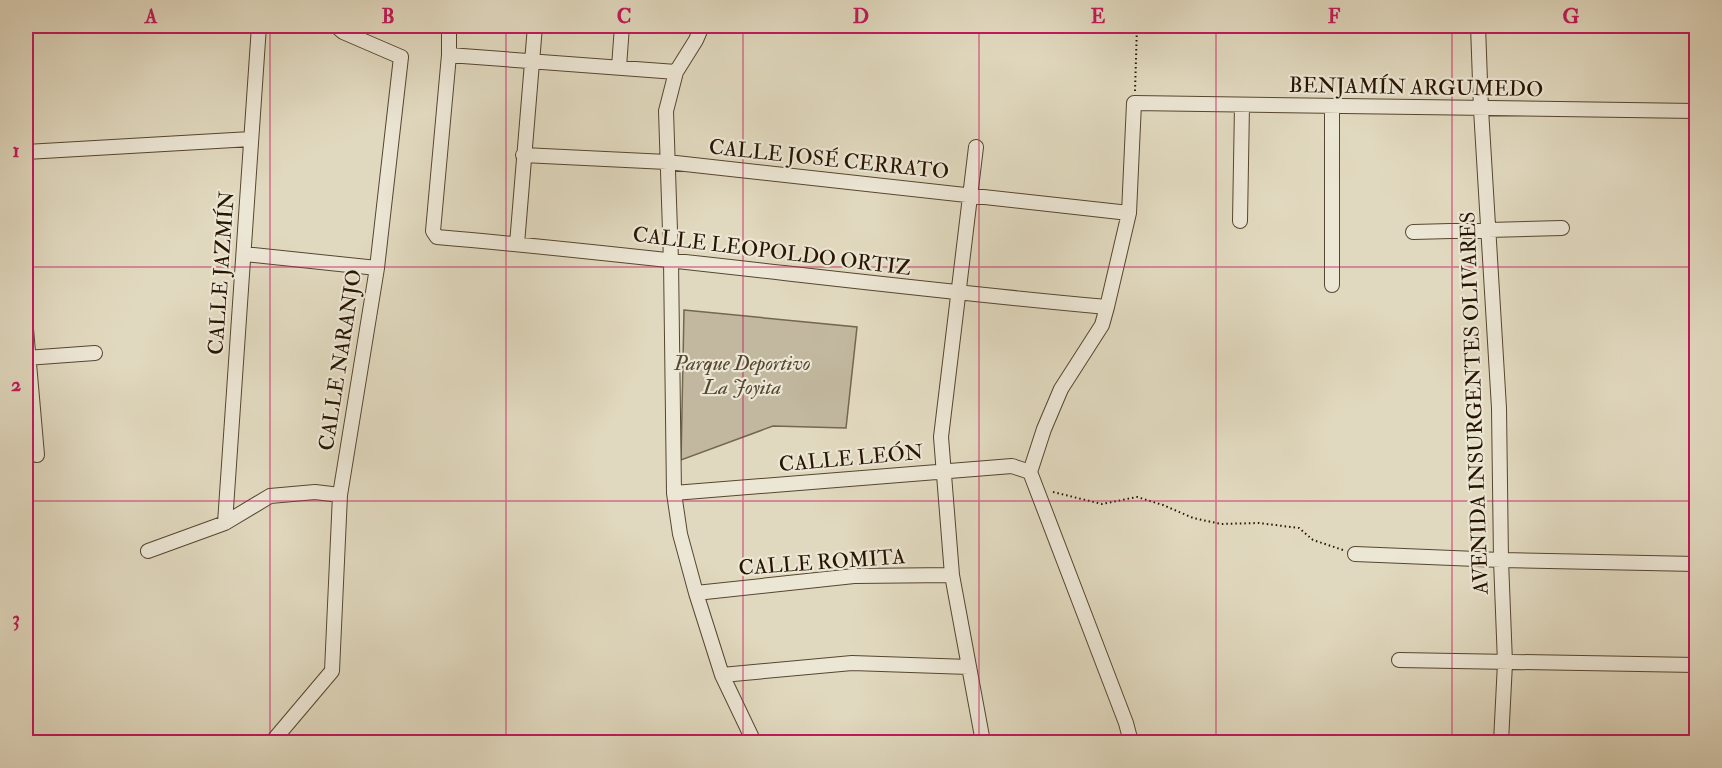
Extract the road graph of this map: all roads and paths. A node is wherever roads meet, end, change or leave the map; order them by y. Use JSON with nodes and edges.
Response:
{"nodes":[{"id":1,"x":259,"y":26,"type":"edge"},
{"id":2,"x":336,"y":26,"type":"edge"},
{"id":3,"x":448,"y":26,"type":"edge"},
{"id":4,"x":535,"y":26,"type":"edge"},
{"id":5,"x":622,"y":26,"type":"edge"},
{"id":6,"x":702,"y":26,"type":"edge"},
{"id":7,"x":1137,"y":26,"type":"edge"},
{"id":8,"x":1478,"y":26,"type":"edge"},
{"id":9,"x":449,"y":55,"type":"junction"},
{"id":10,"x":532,"y":60,"type":"junction"},
{"id":11,"x":619,"y":67,"type":"junction"},
{"id":12,"x":676,"y":72,"type":"junction"},
{"id":13,"x":1134,"y":103,"type":"junction"},
{"id":14,"x":1242,"y":105,"type":"junction"},
{"id":15,"x":1332,"y":107,"type":"junction"},
{"id":16,"x":1481,"y":109,"type":"junction"},
{"id":17,"x":1696,"y":111,"type":"edge"},
{"id":18,"x":251,"y":139,"type":"junction"},
{"id":19,"x":976,"y":147,"type":"dead end"},
{"id":20,"x":26,"y":152,"type":"edge"},
{"id":21,"x":523,"y":155,"type":"junction"},
{"id":22,"x":667,"y":162,"type":"junction"},
{"id":23,"x":971,"y":195,"type":"junction"},
{"id":24,"x":1129,"y":213,"type":"junction"},
{"id":25,"x":1240,"y":221,"type":"dead end"},
{"id":26,"x":1562,"y":228,"type":"dead end"},
{"id":27,"x":1488,"y":230,"type":"junction"},
{"id":28,"x":1413,"y":232,"type":"dead end"},
{"id":29,"x":517,"y":244,"type":"junction"},
{"id":30,"x":244,"y":254,"type":"junction"},
{"id":31,"x":672,"y":261,"type":"junction"},
{"id":32,"x":377,"y":268,"type":"junction"},
{"id":33,"x":1332,"y":285,"type":"dead end"},
{"id":34,"x":960,"y":294,"type":"junction"},
{"id":35,"x":1107,"y":307,"type":"junction"},
{"id":36,"x":26,"y":328,"type":"edge"},
{"id":37,"x":95,"y":353,"type":"dead end"},
{"id":38,"x":27,"y":358,"type":"edge"},
{"id":39,"x":37,"y":455,"type":"dead end"},
{"id":40,"x":942,"y":472,"type":"junction"},
{"id":41,"x":1030,"y":472,"type":"junction"},
{"id":42,"x":1036,"y":492,"type":"junction"},
{"id":43,"x":674,"y":494,"type":"junction"},
{"id":44,"x":340,"y":495,"type":"junction"},
{"id":45,"x":225,"y":523,"type":"junction"},
{"id":46,"x":148,"y":551,"type":"dead end"},
{"id":47,"x":1355,"y":554,"type":"joint"},
{"id":48,"x":1501,"y":561,"type":"junction"},
{"id":49,"x":1696,"y":564,"type":"edge"},
{"id":50,"x":952,"y":575,"type":"junction"},
{"id":51,"x":696,"y":593,"type":"junction"},
{"id":52,"x":1399,"y":660,"type":"dead end"},
{"id":53,"x":1505,"y":663,"type":"junction"},
{"id":54,"x":1696,"y":665,"type":"edge"},
{"id":55,"x":969,"y":667,"type":"junction"},
{"id":56,"x":722,"y":675,"type":"junction"},
{"id":57,"x":272,"y":742,"type":"edge"},
{"id":58,"x":754,"y":742,"type":"edge"},
{"id":59,"x":983,"y":742,"type":"edge"},
{"id":60,"x":1131,"y":742,"type":"edge"},
{"id":61,"x":1501,"y":742,"type":"edge"}],
"edges":[{"from":1,"to":18,"type":"street","name":"CALLE JAZMÍN"},
{"from":2,"to":32,"type":"street","name":"CALLE NARANJO"},
{"from":3,"to":9,"type":"street"},
{"from":4,"to":10,"type":"street"},
{"from":5,"to":11,"type":"street"},
{"from":6,"to":12,"type":"street"},
{"from":7,"to":13,"type":"path"},
{"from":8,"to":16,"type":"street","name":"AVENIDA INSURGENTES OLIVARES"},
{"from":9,"to":10,"type":"street"},
{"from":9,"to":29,"type":"street","name":"CALLE LEOPOLDO ORTIZ"},
{"from":10,"to":11,"type":"street"},
{"from":10,"to":21,"type":"street"},
{"from":11,"to":12,"type":"street"},
{"from":12,"to":22,"type":"street"},
{"from":13,"to":14,"type":"street","name":"BENJAMÍN ARGUMEDO"},
{"from":13,"to":24,"type":"street"},
{"from":14,"to":15,"type":"street","name":"BENJAMÍN ARGUMEDO"},
{"from":14,"to":25,"type":"street"},
{"from":15,"to":16,"type":"street","name":"BENJAMÍN ARGUMEDO"},
{"from":15,"to":33,"type":"street"},
{"from":16,"to":17,"type":"street","name":"BENJAMÍN ARGUMEDO"},
{"from":16,"to":27,"type":"street","name":"AVENIDA INSURGENTES OLIVARES"},
{"from":18,"to":20,"type":"street"},
{"from":18,"to":30,"type":"street","name":"CALLE JAZMÍN"},
{"from":19,"to":23,"type":"street"},
{"from":21,"to":22,"type":"street","name":"CALLE JOSÉ CERRATO"},
{"from":21,"to":29,"type":"street"},
{"from":22,"to":23,"type":"street","name":"CALLE JOSÉ CERRATO"},
{"from":22,"to":31,"type":"street"},
{"from":23,"to":24,"type":"street","name":"CALLE JOSÉ CERRATO"},
{"from":23,"to":34,"type":"street"},
{"from":24,"to":35,"type":"street"},
{"from":26,"to":27,"type":"street"},
{"from":27,"to":28,"type":"street"},
{"from":27,"to":48,"type":"street","name":"AVENIDA INSURGENTES OLIVARES"},
{"from":29,"to":31,"type":"street","name":"CALLE LEOPOLDO ORTIZ"},
{"from":30,"to":32,"type":"street"},
{"from":30,"to":45,"type":"street","name":"CALLE JAZMÍN"},
{"from":31,"to":34,"type":"street","name":"CALLE LEOPOLDO ORTIZ"},
{"from":31,"to":43,"type":"street"},
{"from":32,"to":44,"type":"street","name":"CALLE NARANJO"},
{"from":34,"to":35,"type":"street","name":"CALLE LEOPOLDO ORTIZ"},
{"from":34,"to":40,"type":"street"},
{"from":35,"to":41,"type":"street"},
{"from":36,"to":38,"type":"street"},
{"from":37,"to":38,"type":"street"},
{"from":38,"to":39,"type":"street"},
{"from":40,"to":41,"type":"street","name":"CALLE LEÓN"},
{"from":40,"to":43,"type":"street","name":"CALLE LEÓN"},
{"from":40,"to":50,"type":"street"},
{"from":41,"to":42,"type":"street"},
{"from":42,"to":47,"type":"path"},
{"from":42,"to":60,"type":"street"},
{"from":43,"to":51,"type":"street"},
{"from":44,"to":45,"type":"street"},
{"from":44,"to":57,"type":"street","name":"CALLE NARANJO"},
{"from":45,"to":46,"type":"street"},
{"from":47,"to":48,"type":"street"},
{"from":48,"to":49,"type":"street"},
{"from":48,"to":53,"type":"street","name":"AVENIDA INSURGENTES OLIVARES"},
{"from":50,"to":51,"type":"street","name":"CALLE ROMITA"},
{"from":50,"to":55,"type":"street"},
{"from":51,"to":56,"type":"street"},
{"from":52,"to":53,"type":"street"},
{"from":53,"to":54,"type":"street"},
{"from":53,"to":61,"type":"street","name":"AVENIDA INSURGENTES OLIVARES"},
{"from":55,"to":56,"type":"street"},
{"from":55,"to":59,"type":"street"},
{"from":56,"to":58,"type":"street"}]}
